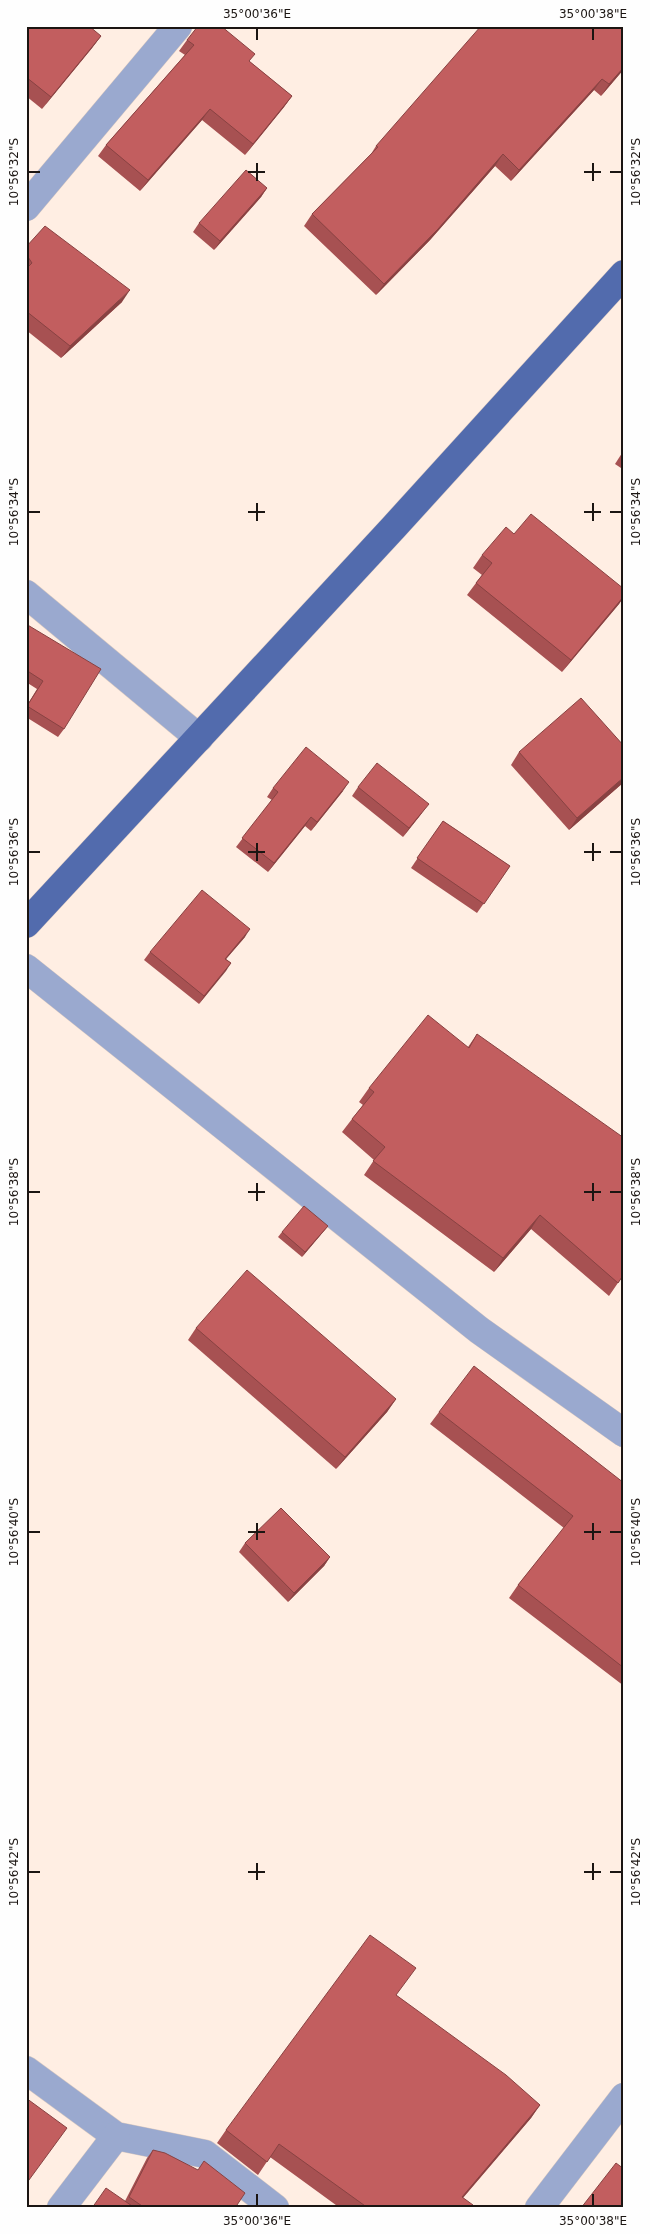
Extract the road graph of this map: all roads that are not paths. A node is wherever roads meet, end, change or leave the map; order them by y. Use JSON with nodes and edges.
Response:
{"nodes":[{"id":1,"x":178,"y":26,"type":"edge"},
{"id":2,"x":26,"y":207,"type":"edge"},
{"id":3,"x":624,"y":274,"type":"edge"},
{"id":4,"x":26,"y":594,"type":"edge"},
{"id":5,"x":199,"y":738,"type":"junction"},
{"id":6,"x":26,"y":924,"type":"edge"},
{"id":7,"x":26,"y":968,"type":"edge"},
{"id":8,"x":624,"y":1433,"type":"edge"},
{"id":9,"x":26,"y":2070,"type":"edge"},
{"id":10,"x":624,"y":2097,"type":"edge"},
{"id":11,"x":116,"y":2136,"type":"junction"},
{"id":12,"x":61,"y":2208,"type":"edge"},
{"id":13,"x":275,"y":2208,"type":"edge"},
{"id":14,"x":539,"y":2208,"type":"edge"}],
"edges":[{"from":1,"to":2,"type":"street"},
{"from":3,"to":5,"type":"main road"},
{"from":4,"to":5,"type":"street"},
{"from":5,"to":6,"type":"main road"},
{"from":7,"to":8,"type":"street"},
{"from":9,"to":11,"type":"street"},
{"from":10,"to":14,"type":"street"},
{"from":11,"to":12,"type":"street"},
{"from":11,"to":13,"type":"street"}]}
